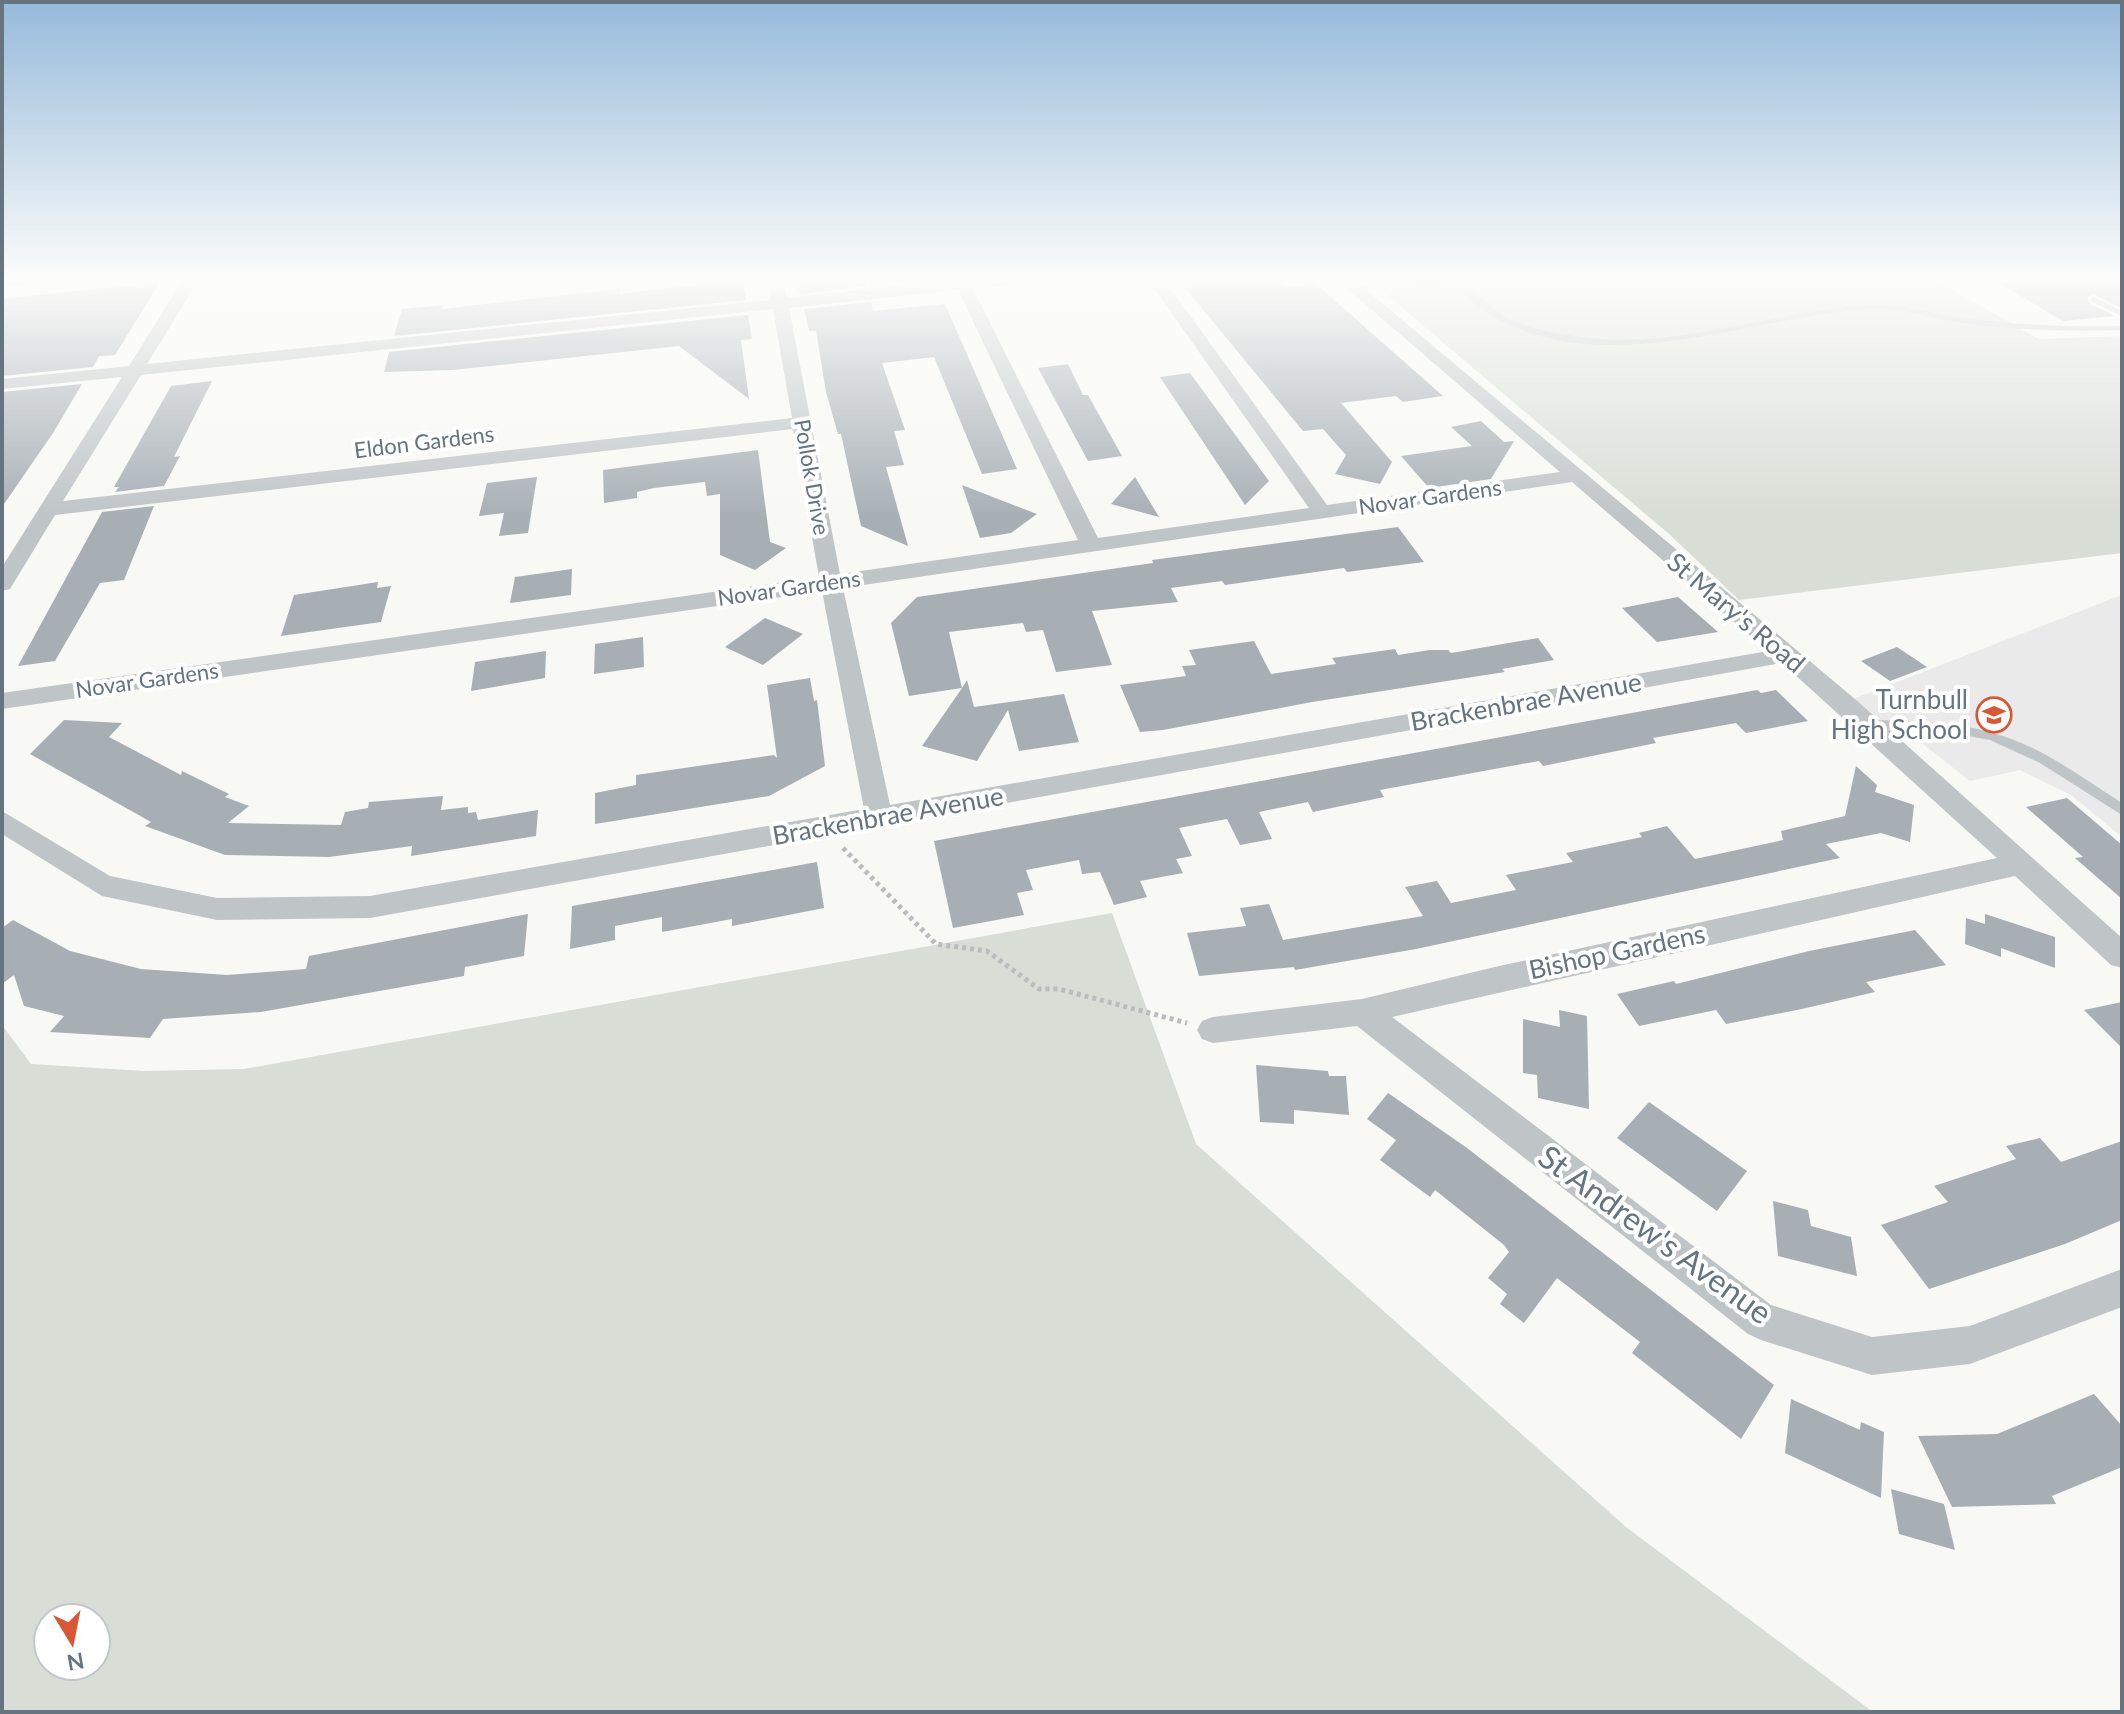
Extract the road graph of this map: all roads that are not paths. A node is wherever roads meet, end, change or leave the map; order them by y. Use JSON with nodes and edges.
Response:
{"nodes":[{"id":1,"x":142,"y":358,"type":"edge"},
{"id":2,"x":251,"y":358,"type":"edge"},
{"id":3,"x":791,"y":358,"type":"edge"},
{"id":4,"x":999,"y":358,"type":"edge"},
{"id":5,"x":1212,"y":358,"type":"edge"},
{"id":6,"x":1437,"y":358,"type":"edge"},
{"id":7,"x":135,"y":370,"type":"junction"},
{"id":8,"x":2,"y":384,"type":"edge"},
{"id":9,"x":803,"y":422,"type":"junction"},
{"id":10,"x":1575,"y":476,"type":"junction"},
{"id":11,"x":50,"y":509,"type":"junction"},
{"id":12,"x":1322,"y":512,"type":"junction"},
{"id":13,"x":1091,"y":545,"type":"junction"},
{"id":14,"x":831,"y":582,"type":"junction"},
{"id":15,"x":2,"y":584,"type":"edge"},
{"id":16,"x":1788,"y":655,"type":"junction"},
{"id":17,"x":2,"y":701,"type":"edge"},
{"id":18,"x":1865,"y":724,"type":"junction"},
{"id":19,"x":2122,"y":810,"type":"edge"},
{"id":20,"x":879,"y":818,"type":"junction"},
{"id":21,"x":2,"y":821,"type":"edge"},
{"id":22,"x":2020,"y":864,"type":"junction"},
{"id":23,"x":2122,"y":956,"type":"edge"},
{"id":24,"x":1362,"y":1012,"type":"junction"},
{"id":25,"x":1213,"y":1030,"type":"road end"},
{"id":26,"x":2122,"y":1288,"type":"edge"}],
"edges":[{"from":1,"to":7,"type":"street"},
{"from":2,"to":7,"type":"street"},
{"from":3,"to":9,"type":"street","name":"Pollok Drive"},
{"from":4,"to":13,"type":"street"},
{"from":5,"to":12,"type":"street"},
{"from":6,"to":10,"type":"street","name":"St Mary's Road"},
{"from":7,"to":8,"type":"street"},
{"from":7,"to":11,"type":"street"},
{"from":9,"to":11,"type":"street","name":"Eldon Gardens"},
{"from":9,"to":14,"type":"street","name":"Pollok Drive"},
{"from":10,"to":12,"type":"street","name":"Novar Gardens"},
{"from":10,"to":16,"type":"street","name":"St Mary's Road"},
{"from":11,"to":15,"type":"street"},
{"from":12,"to":13,"type":"street","name":"Novar Gardens"},
{"from":13,"to":14,"type":"street","name":"Novar Gardens"},
{"from":14,"to":17,"type":"street","name":"Novar Gardens"},
{"from":14,"to":20,"type":"street","name":"Pollok Drive"},
{"from":16,"to":18,"type":"street","name":"St Mary's Road"},
{"from":16,"to":20,"type":"street","name":"Brackenbrae Avenue"},
{"from":18,"to":19,"type":"lane"},
{"from":18,"to":22,"type":"street","name":"St Mary's Road"},
{"from":20,"to":21,"type":"street","name":"Brackenbrae Avenue"},
{"from":22,"to":23,"type":"street","name":"St Mary's Road"},
{"from":22,"to":24,"type":"street","name":"Bishop Gardens"},
{"from":24,"to":25,"type":"street","name":"Bishop Gardens"},
{"from":24,"to":26,"type":"street","name":"St Andrew's Avenue"}]}
